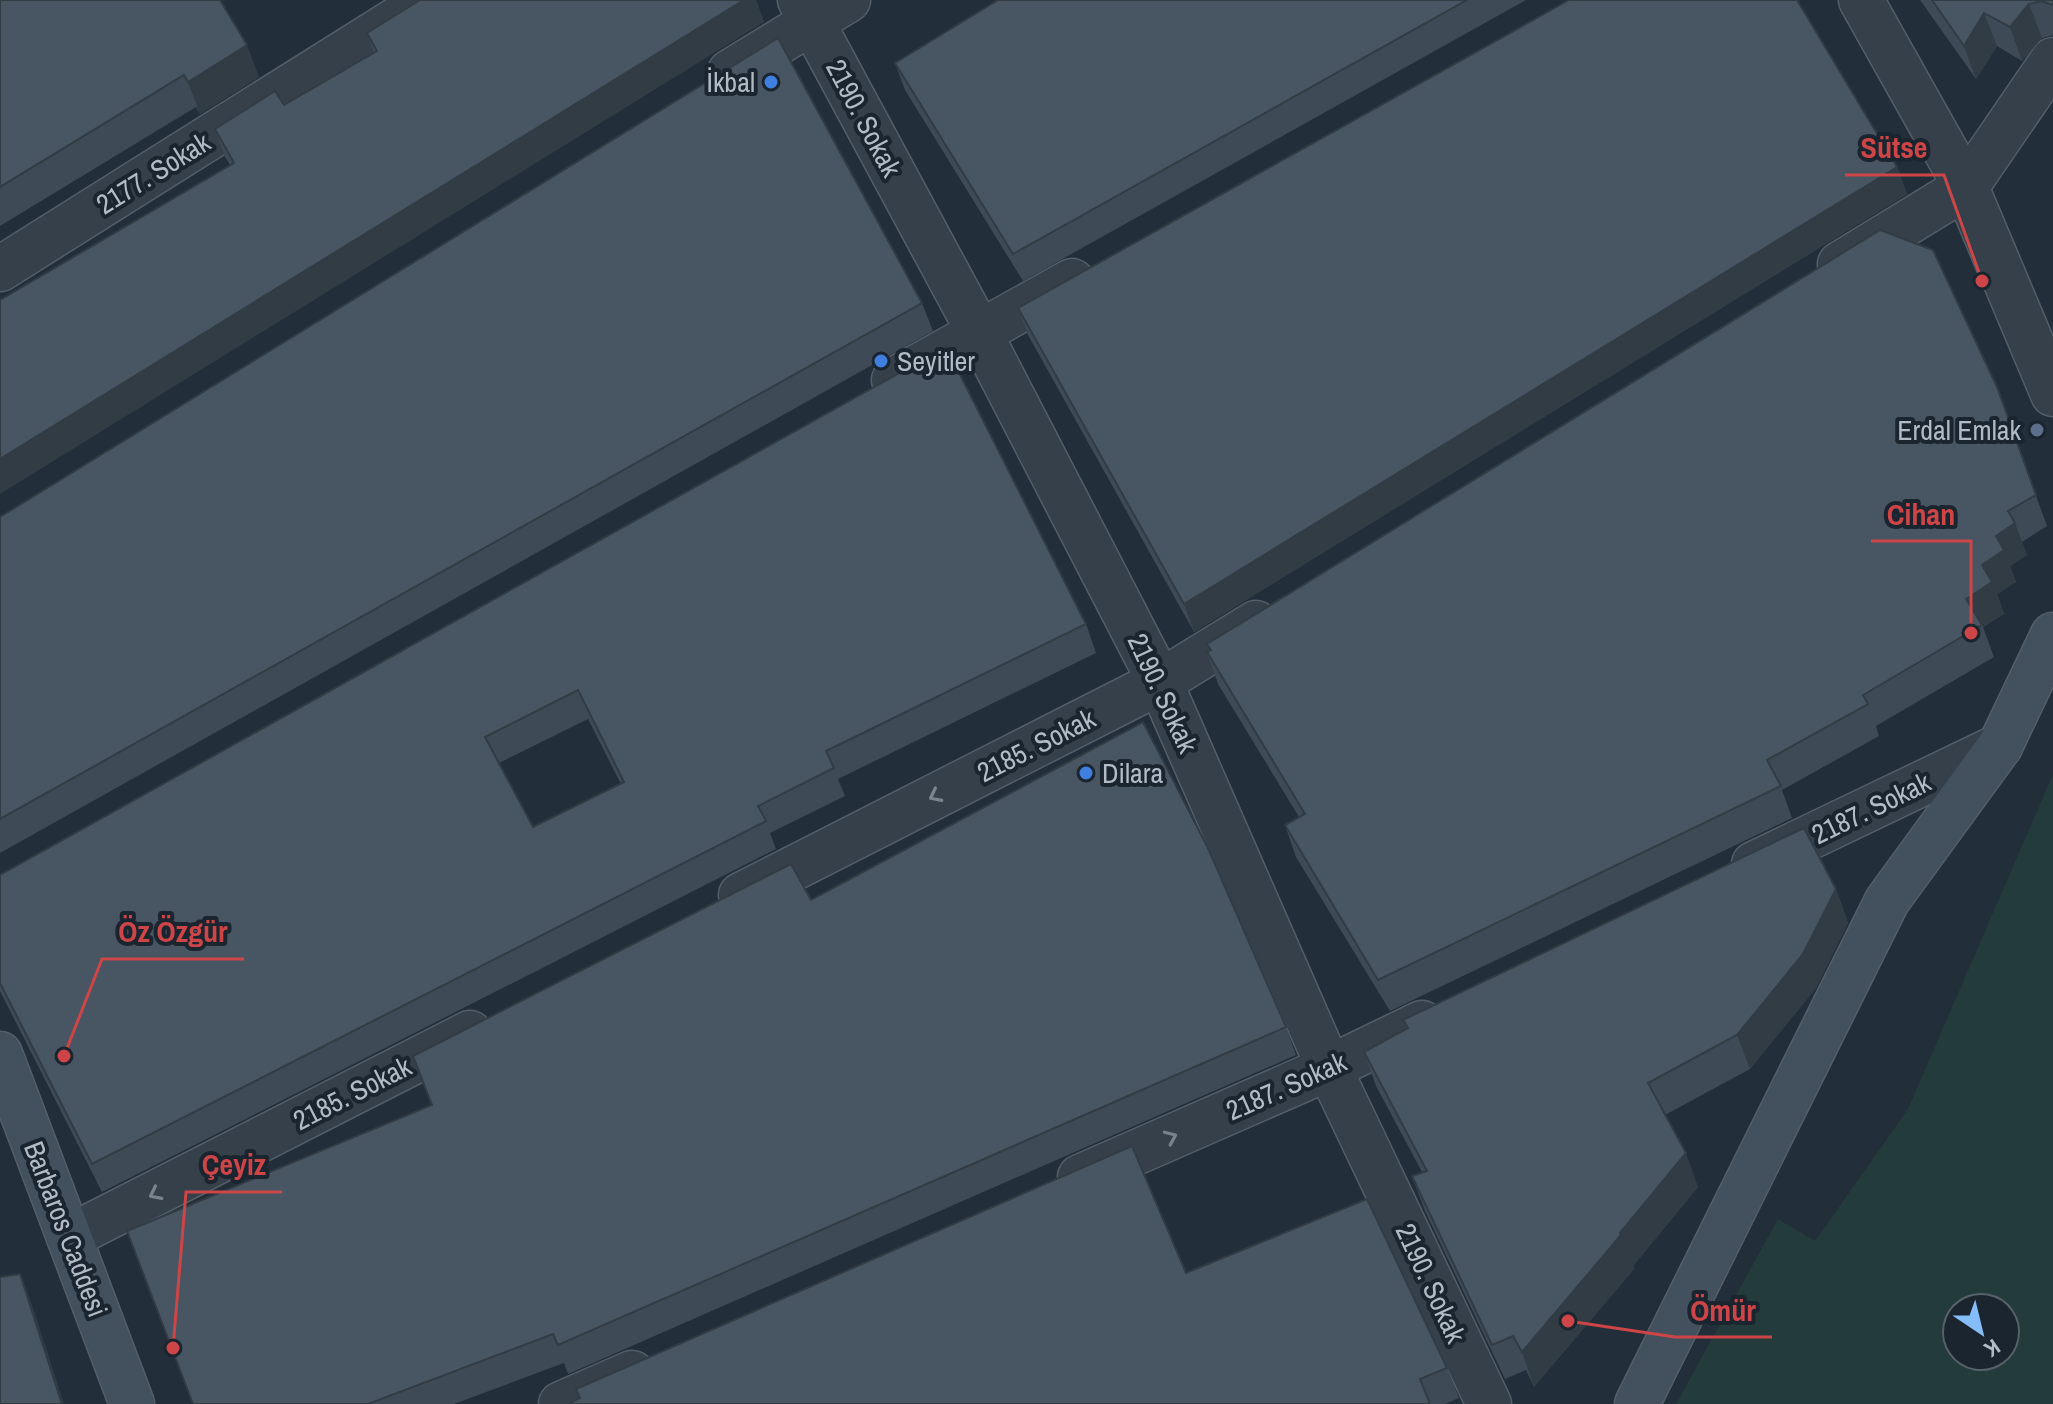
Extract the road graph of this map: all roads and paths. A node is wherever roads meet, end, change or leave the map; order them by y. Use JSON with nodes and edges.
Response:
{"nodes":[{"id":1,"x":428,"y":0,"type":"edge"},
{"id":2,"x":1861,"y":0,"type":"edge"},
{"id":3,"x":820,"y":7,"type":"edge"},
{"id":4,"x":2053,"y":60,"type":"edge"},
{"id":5,"x":690,"y":96,"type":"edge"},
{"id":6,"x":1966,"y":187,"type":"junction"},
{"id":7,"x":1104,"y":263,"type":"edge"},
{"id":8,"x":0,"y":269,"type":"edge"},
{"id":9,"x":1805,"y":286,"type":"edge"},
{"id":10,"x":979,"y":332,"type":"junction"},
{"id":11,"x":2053,"y":394,"type":"edge"},
{"id":12,"x":855,"y":402,"type":"edge"},
{"id":13,"x":1294,"y":599,"type":"edge"},
{"id":14,"x":2053,"y":635,"type":"edge"},
{"id":15,"x":1160,"y":682,"type":"junction"},
{"id":16,"x":2000,"y":746,"type":"junction"},
{"id":17,"x":1715,"y":883,"type":"edge"},
{"id":18,"x":707,"y":913,"type":"edge"},
{"id":19,"x":1458,"y":1006,"type":"edge"},
{"id":20,"x":508,"y":1014,"type":"edge"},
{"id":21,"x":0,"y":1054,"type":"edge"},
{"id":22,"x":1329,"y":1068,"type":"junction"},
{"id":23,"x":13,"y":1125,"type":"edge"},
{"id":24,"x":1039,"y":1195,"type":"edge"},
{"id":25,"x":69,"y":1237,"type":"junction"},
{"id":26,"x":662,"y":1360,"type":"edge"},
{"id":27,"x":132,"y":1404,"type":"edge"},
{"id":28,"x":561,"y":1404,"type":"edge"},
{"id":29,"x":1489,"y":1404,"type":"edge"},
{"id":30,"x":1637,"y":1404,"type":"edge"}],
"edges":[{"from":1,"to":8,"type":"street","name":"2177. Sokak"},
{"from":2,"to":6,"type":"street"},
{"from":3,"to":5,"type":"street"},
{"from":3,"to":10,"type":"street","name":"2190. Sokak"},
{"from":4,"to":6,"type":"street"},
{"from":6,"to":9,"type":"street"},
{"from":6,"to":11,"type":"street"},
{"from":7,"to":10,"type":"street"},
{"from":10,"to":12,"type":"street"},
{"from":10,"to":15,"type":"street","name":"2190. Sokak"},
{"from":13,"to":15,"type":"street","name":"2185. Sokak"},
{"from":14,"to":16,"type":"main road"},
{"from":15,"to":18,"type":"street","name":"2185. Sokak","one_way":true},
{"from":15,"to":22,"type":"street","name":"2190. Sokak"},
{"from":16,"to":17,"type":"street","name":"2187. Sokak"},
{"from":16,"to":30,"type":"main road"},
{"from":19,"to":22,"type":"street","name":"2187. Sokak"},
{"from":20,"to":25,"type":"street","name":"2185. Sokak","one_way":true},
{"from":21,"to":23,"type":"main road","name":"Barbaros Caddesi"},
{"from":24,"to":22,"type":"street","name":"2187. Sokak","one_way":true},
{"from":22,"to":29,"type":"street","name":"2190. Sokak"},
{"from":23,"to":25,"type":"main road","name":"Barbaros Caddesi"},
{"from":25,"to":27,"type":"main road","name":"Barbaros Caddesi"},
{"from":26,"to":28,"type":"street"}]}
